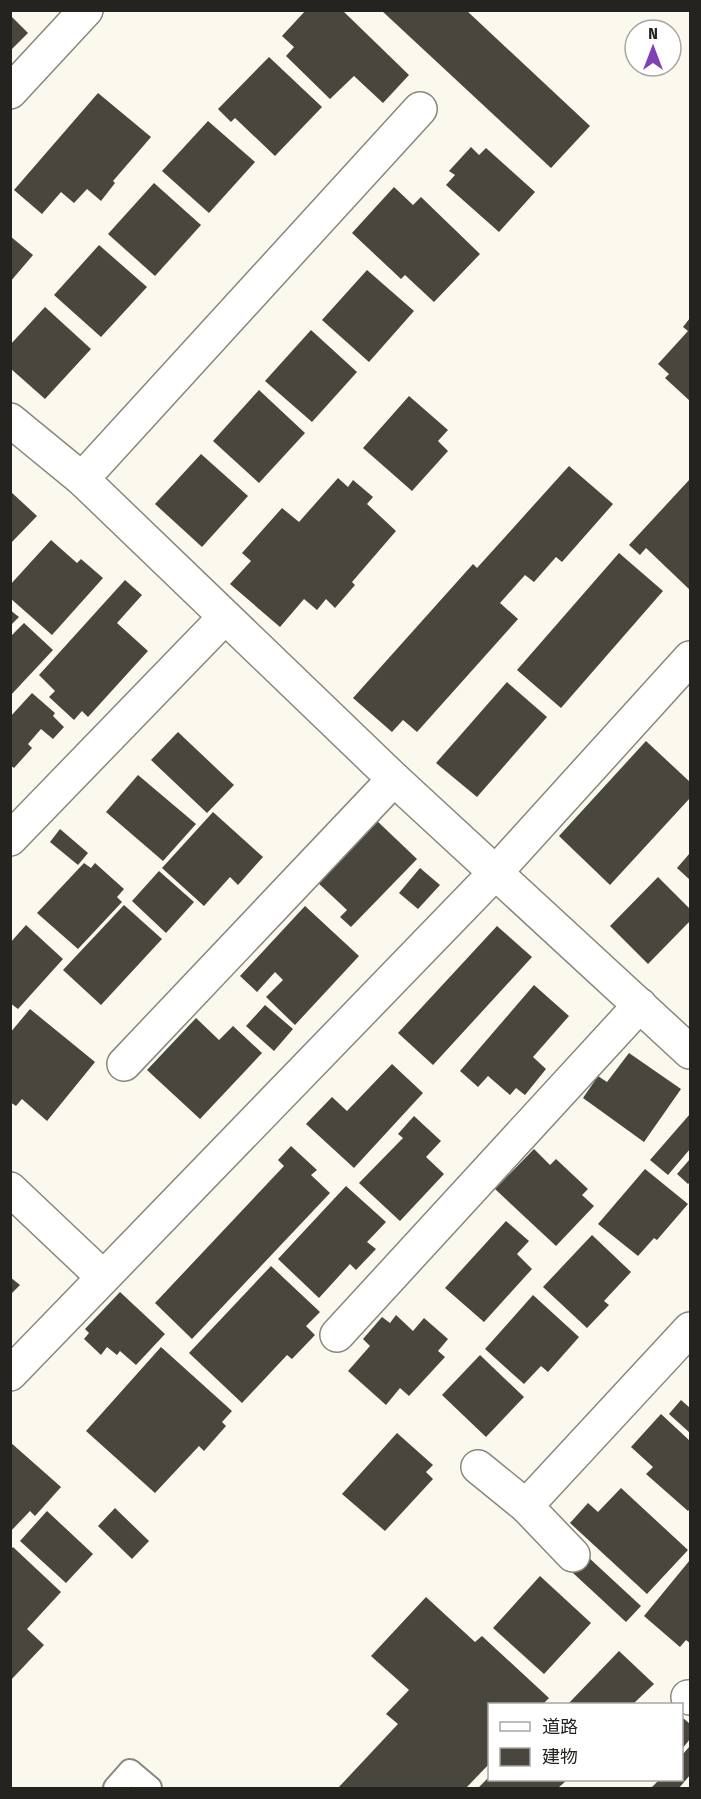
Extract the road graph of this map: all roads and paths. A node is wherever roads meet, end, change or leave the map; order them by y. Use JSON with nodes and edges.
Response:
{"nodes":[{"id":1,"x":86,"y":10,"type":"edge"},
{"id":2,"x":10,"y":92,"type":"edge"},
{"id":3,"x":420,"y":109,"type":"dead end"},
{"id":4,"x":11,"y":420,"type":"edge"},
{"id":5,"x":82,"y":479,"type":"junction"},
{"id":6,"x":225,"y":617,"type":"junction"},
{"id":7,"x":690,"y":658,"type":"edge"},
{"id":8,"x":394,"y":779,"type":"junction"},
{"id":9,"x":10,"y":839,"type":"edge"},
{"id":10,"x":496,"y":873,"type":"junction"},
{"id":11,"x":640,"y":1005,"type":"junction"},
{"id":12,"x":687,"y":1041,"type":"edge"},
{"id":13,"x":124,"y":1064,"type":"dead end"},
{"id":14,"x":10,"y":1189,"type":"edge"},
{"id":15,"x":103,"y":1277,"type":"junction"},
{"id":16,"x":690,"y":1329,"type":"edge"},
{"id":17,"x":337,"y":1335,"type":"dead end"},
{"id":18,"x":10,"y":1374,"type":"edge"},
{"id":19,"x":478,"y":1467,"type":"dead end"},
{"id":20,"x":526,"y":1506,"type":"junction"},
{"id":21,"x":573,"y":1555,"type":"dead end"},
{"id":22,"x":115,"y":1788,"type":"edge"},
{"id":23,"x":150,"y":1788,"type":"edge"}],
"edges":[{"from":1,"to":2,"type":"street"},
{"from":3,"to":5,"type":"street"},
{"from":4,"to":5,"type":"street"},
{"from":5,"to":6,"type":"street"},
{"from":6,"to":8,"type":"street"},
{"from":6,"to":9,"type":"street"},
{"from":7,"to":10,"type":"street"},
{"from":8,"to":10,"type":"street"},
{"from":8,"to":13,"type":"street"},
{"from":10,"to":11,"type":"street"},
{"from":10,"to":15,"type":"street"},
{"from":11,"to":12,"type":"street"},
{"from":11,"to":17,"type":"street"},
{"from":14,"to":15,"type":"street"},
{"from":15,"to":18,"type":"street"},
{"from":16,"to":20,"type":"street"},
{"from":19,"to":20,"type":"street"},
{"from":20,"to":21,"type":"street"},
{"from":22,"to":23,"type":"lane"}]}
